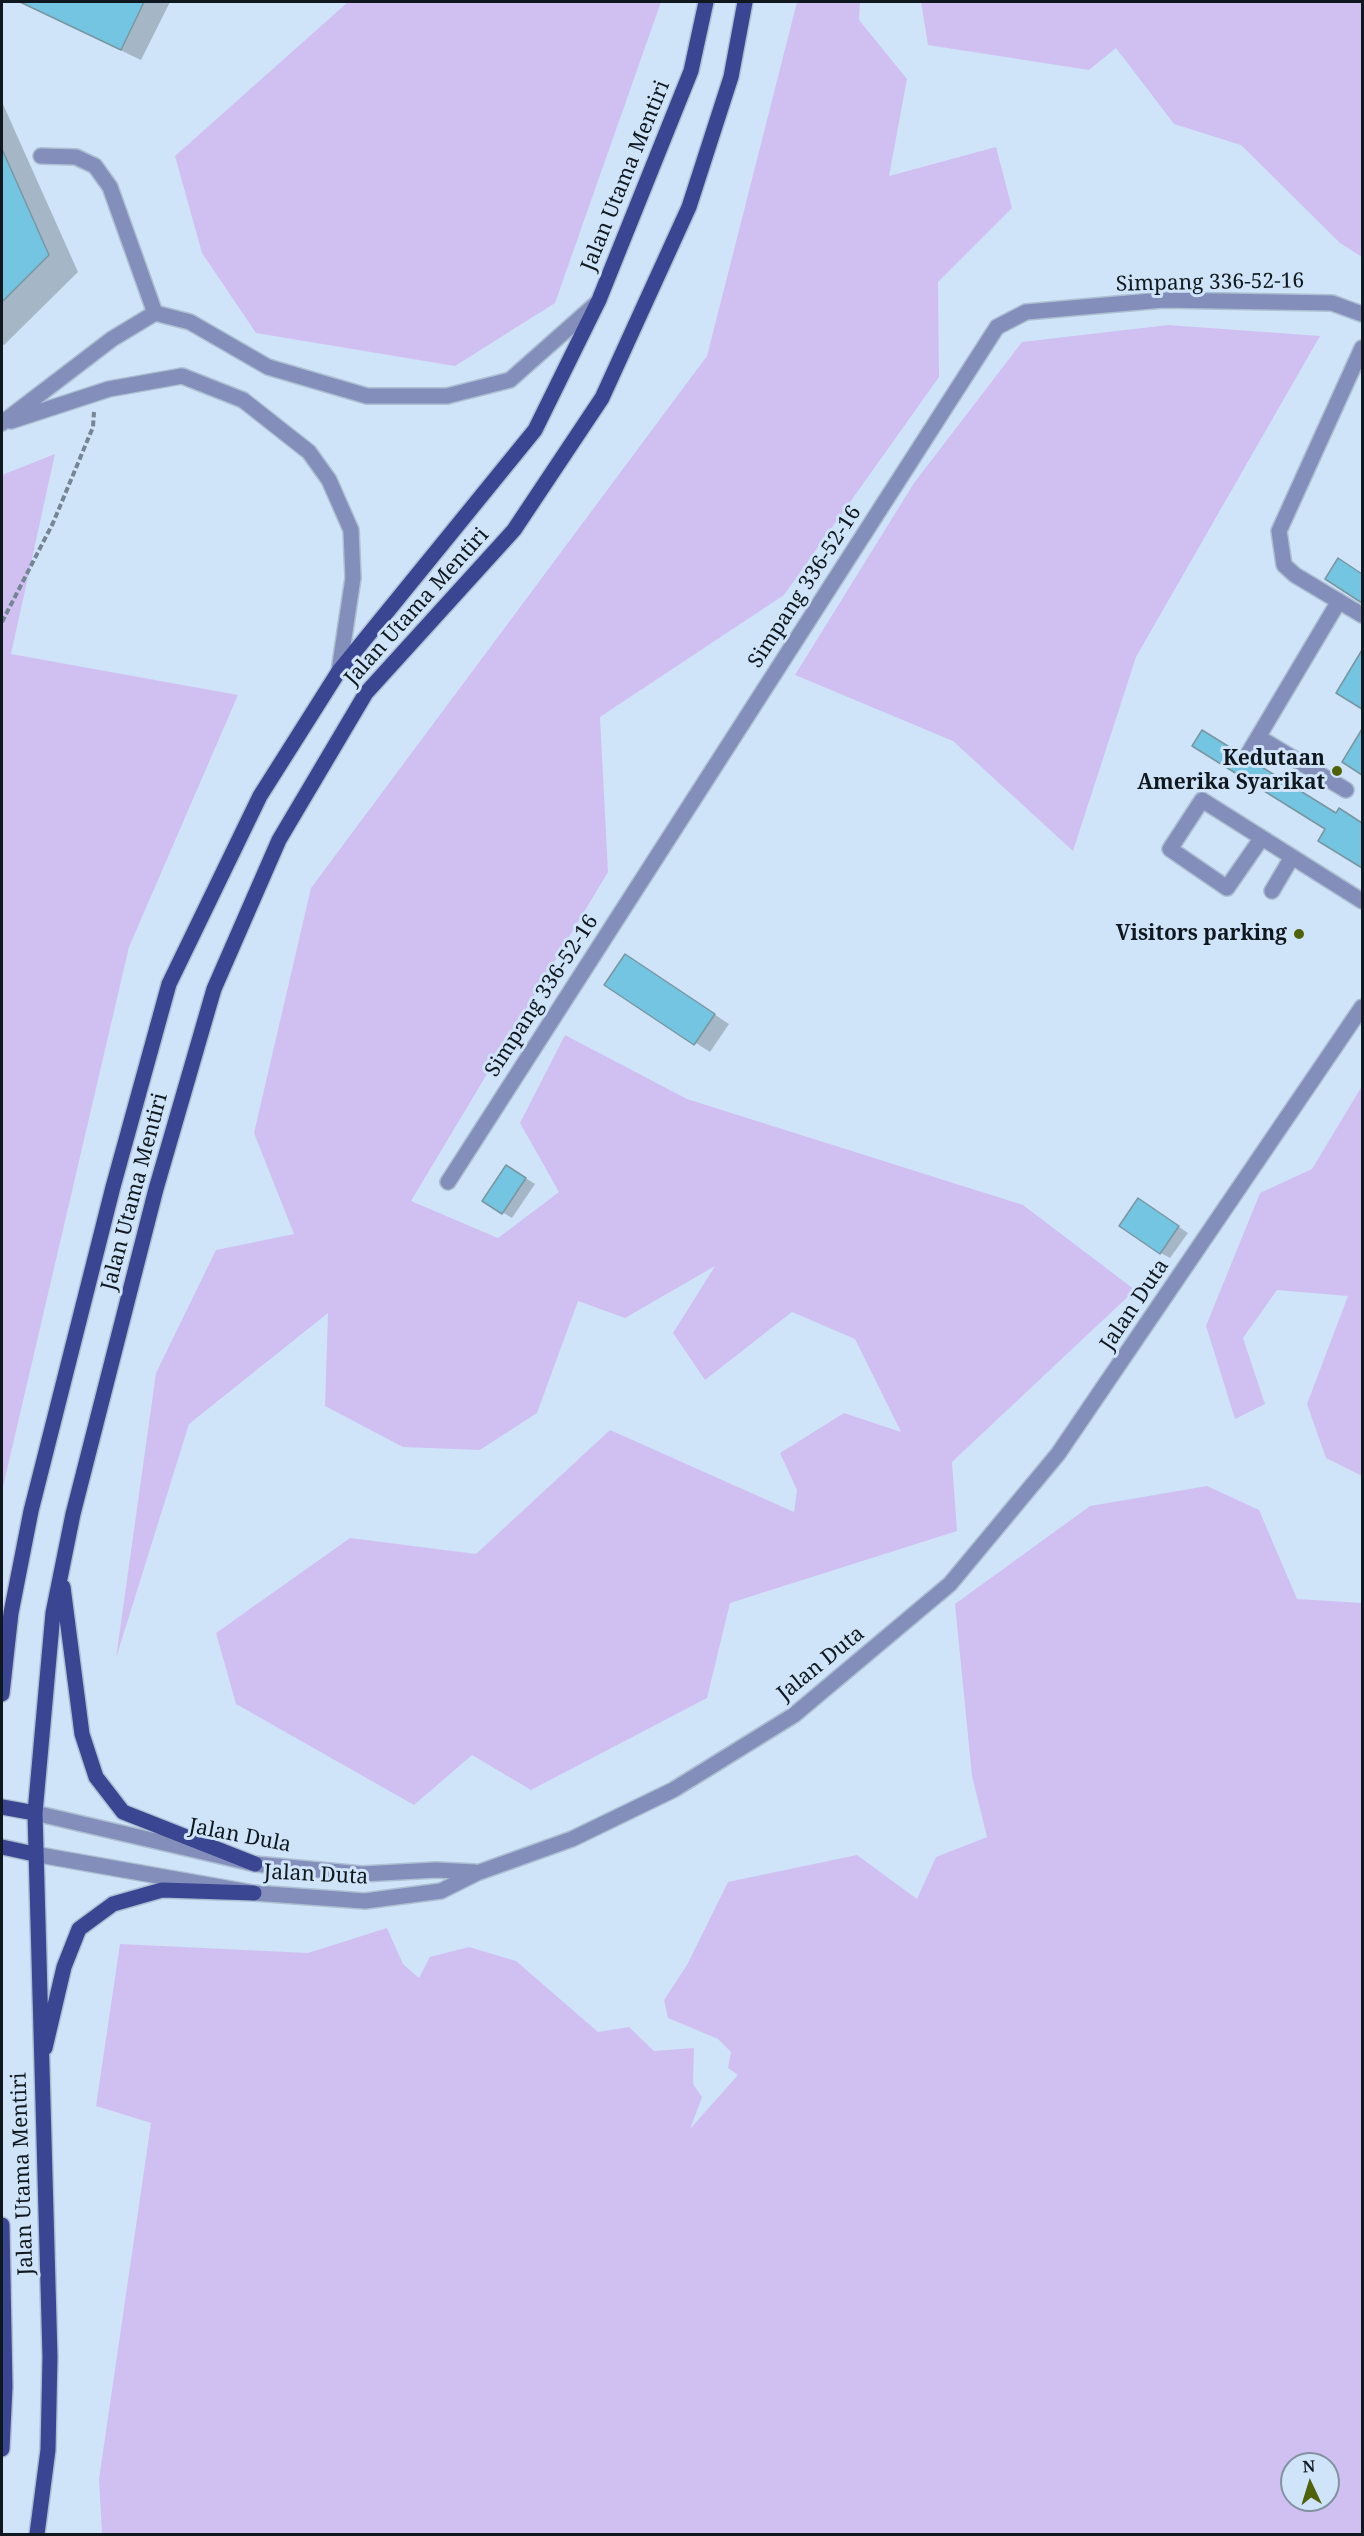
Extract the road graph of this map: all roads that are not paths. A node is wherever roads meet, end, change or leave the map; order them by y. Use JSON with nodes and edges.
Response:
{"nodes":[{"id":1,"x":706,"y":2,"type":"edge"},
{"id":2,"x":745,"y":2,"type":"edge"},
{"id":3,"x":41,"y":156,"type":"dead end"},
{"id":4,"x":599,"y":300,"type":"junction"},
{"id":5,"x":155,"y":313,"type":"junction"},
{"id":6,"x":1362,"y":314,"type":"edge"},
{"id":7,"x":1362,"y":348,"type":"edge"},
{"id":8,"x":2,"y":424,"type":"edge"},
{"id":9,"x":1339,"y":601,"type":"junction"},
{"id":10,"x":1362,"y":615,"type":"edge"},
{"id":11,"x":339,"y":671,"type":"junction"},
{"id":12,"x":1258,"y":737,"type":"junction"},
{"id":13,"x":1248,"y":754,"type":"dead end"},
{"id":14,"x":1346,"y":790,"type":"dead end"},
{"id":15,"x":1261,"y":839,"type":"junction"},
{"id":16,"x":1292,"y":857,"type":"junction"},
{"id":17,"x":1272,"y":891,"type":"dead end"},
{"id":18,"x":1362,"y":902,"type":"edge"},
{"id":19,"x":1362,"y":1007,"type":"edge"},
{"id":20,"x":448,"y":1182,"type":"dead end"},
{"id":21,"x":19,"y":1571,"type":"junction"},
{"id":22,"x":61,"y":1572,"type":"junction"},
{"id":23,"x":2,"y":1610,"type":"edge"},
{"id":24,"x":2,"y":1694,"type":"edge"},
{"id":25,"x":2,"y":1807,"type":"edge"},
{"id":26,"x":35,"y":1813,"type":"junction"},
{"id":27,"x":2,"y":1848,"type":"edge"},
{"id":28,"x":34,"y":1854,"type":"junction"},
{"id":29,"x":255,"y":1864,"type":"junction"},
{"id":30,"x":477,"y":1873,"type":"junction"},
{"id":31,"x":254,"y":1893,"type":"junction"},
{"id":32,"x":40,"y":2068,"type":"junction"},
{"id":33,"x":2,"y":2225,"type":"edge"},
{"id":34,"x":2,"y":2329,"type":"edge"},
{"id":35,"x":4,"y":2346,"type":"junction"},
{"id":36,"x":2,"y":2449,"type":"edge"},
{"id":37,"x":37,"y":2535,"type":"edge"}],
"edges":[{"from":1,"to":4,"type":"main road","name":"Jalan Utama Mentiri"},
{"from":2,"to":22,"type":"main road","name":"Jalan Utama Mentiri"},
{"from":3,"to":5,"type":"street"},
{"from":4,"to":5,"type":"street"},
{"from":4,"to":11,"type":"main road","name":"Jalan Utama Mentiri"},
{"from":5,"to":8,"type":"street"},
{"from":6,"to":20,"type":"street","name":"Simpang 336-52-16"},
{"from":7,"to":9,"type":"street"},
{"from":8,"to":11,"type":"street"},
{"from":9,"to":10,"type":"street"},
{"from":9,"to":12,"type":"street"},
{"from":11,"to":21,"type":"main road","name":"Jalan Utama Mentiri"},
{"from":12,"to":13,"type":"street"},
{"from":12,"to":14,"type":"street"},
{"from":15,"to":15,"type":"street"},
{"from":15,"to":16,"type":"street"},
{"from":16,"to":17,"type":"street"},
{"from":16,"to":18,"type":"street"},
{"from":19,"to":30,"type":"street","name":"Jalan Duta"},
{"from":21,"to":23,"type":"main road"},
{"from":21,"to":24,"type":"main road","name":"Jalan Utama Mentiri"},
{"from":22,"to":26,"type":"main road","name":"Jalan Utama Mentiri"},
{"from":22,"to":29,"type":"main road"},
{"from":25,"to":26,"type":"main road"},
{"from":26,"to":28,"type":"main road","name":"Jalan Utama Mentiri"},
{"from":26,"to":29,"type":"street","name":"Jalan Dula"},
{"from":27,"to":28,"type":"main road"},
{"from":28,"to":31,"type":"street","name":"Jalan Duta"},
{"from":28,"to":32,"type":"main road","name":"Jalan Utama Mentiri"},
{"from":29,"to":30,"type":"street","name":"Jalan Dula"},
{"from":30,"to":31,"type":"street","name":"Jalan Duta"},
{"from":31,"to":32,"type":"main road"},
{"from":32,"to":37,"type":"main road","name":"Jalan Utama Mentiri"},
{"from":33,"to":35,"type":"main road","name":"Jalan Utama Mentiri"},
{"from":34,"to":35,"type":"main road"},
{"from":35,"to":36,"type":"main road","name":"Jalan Utama Mentiri"}]}
